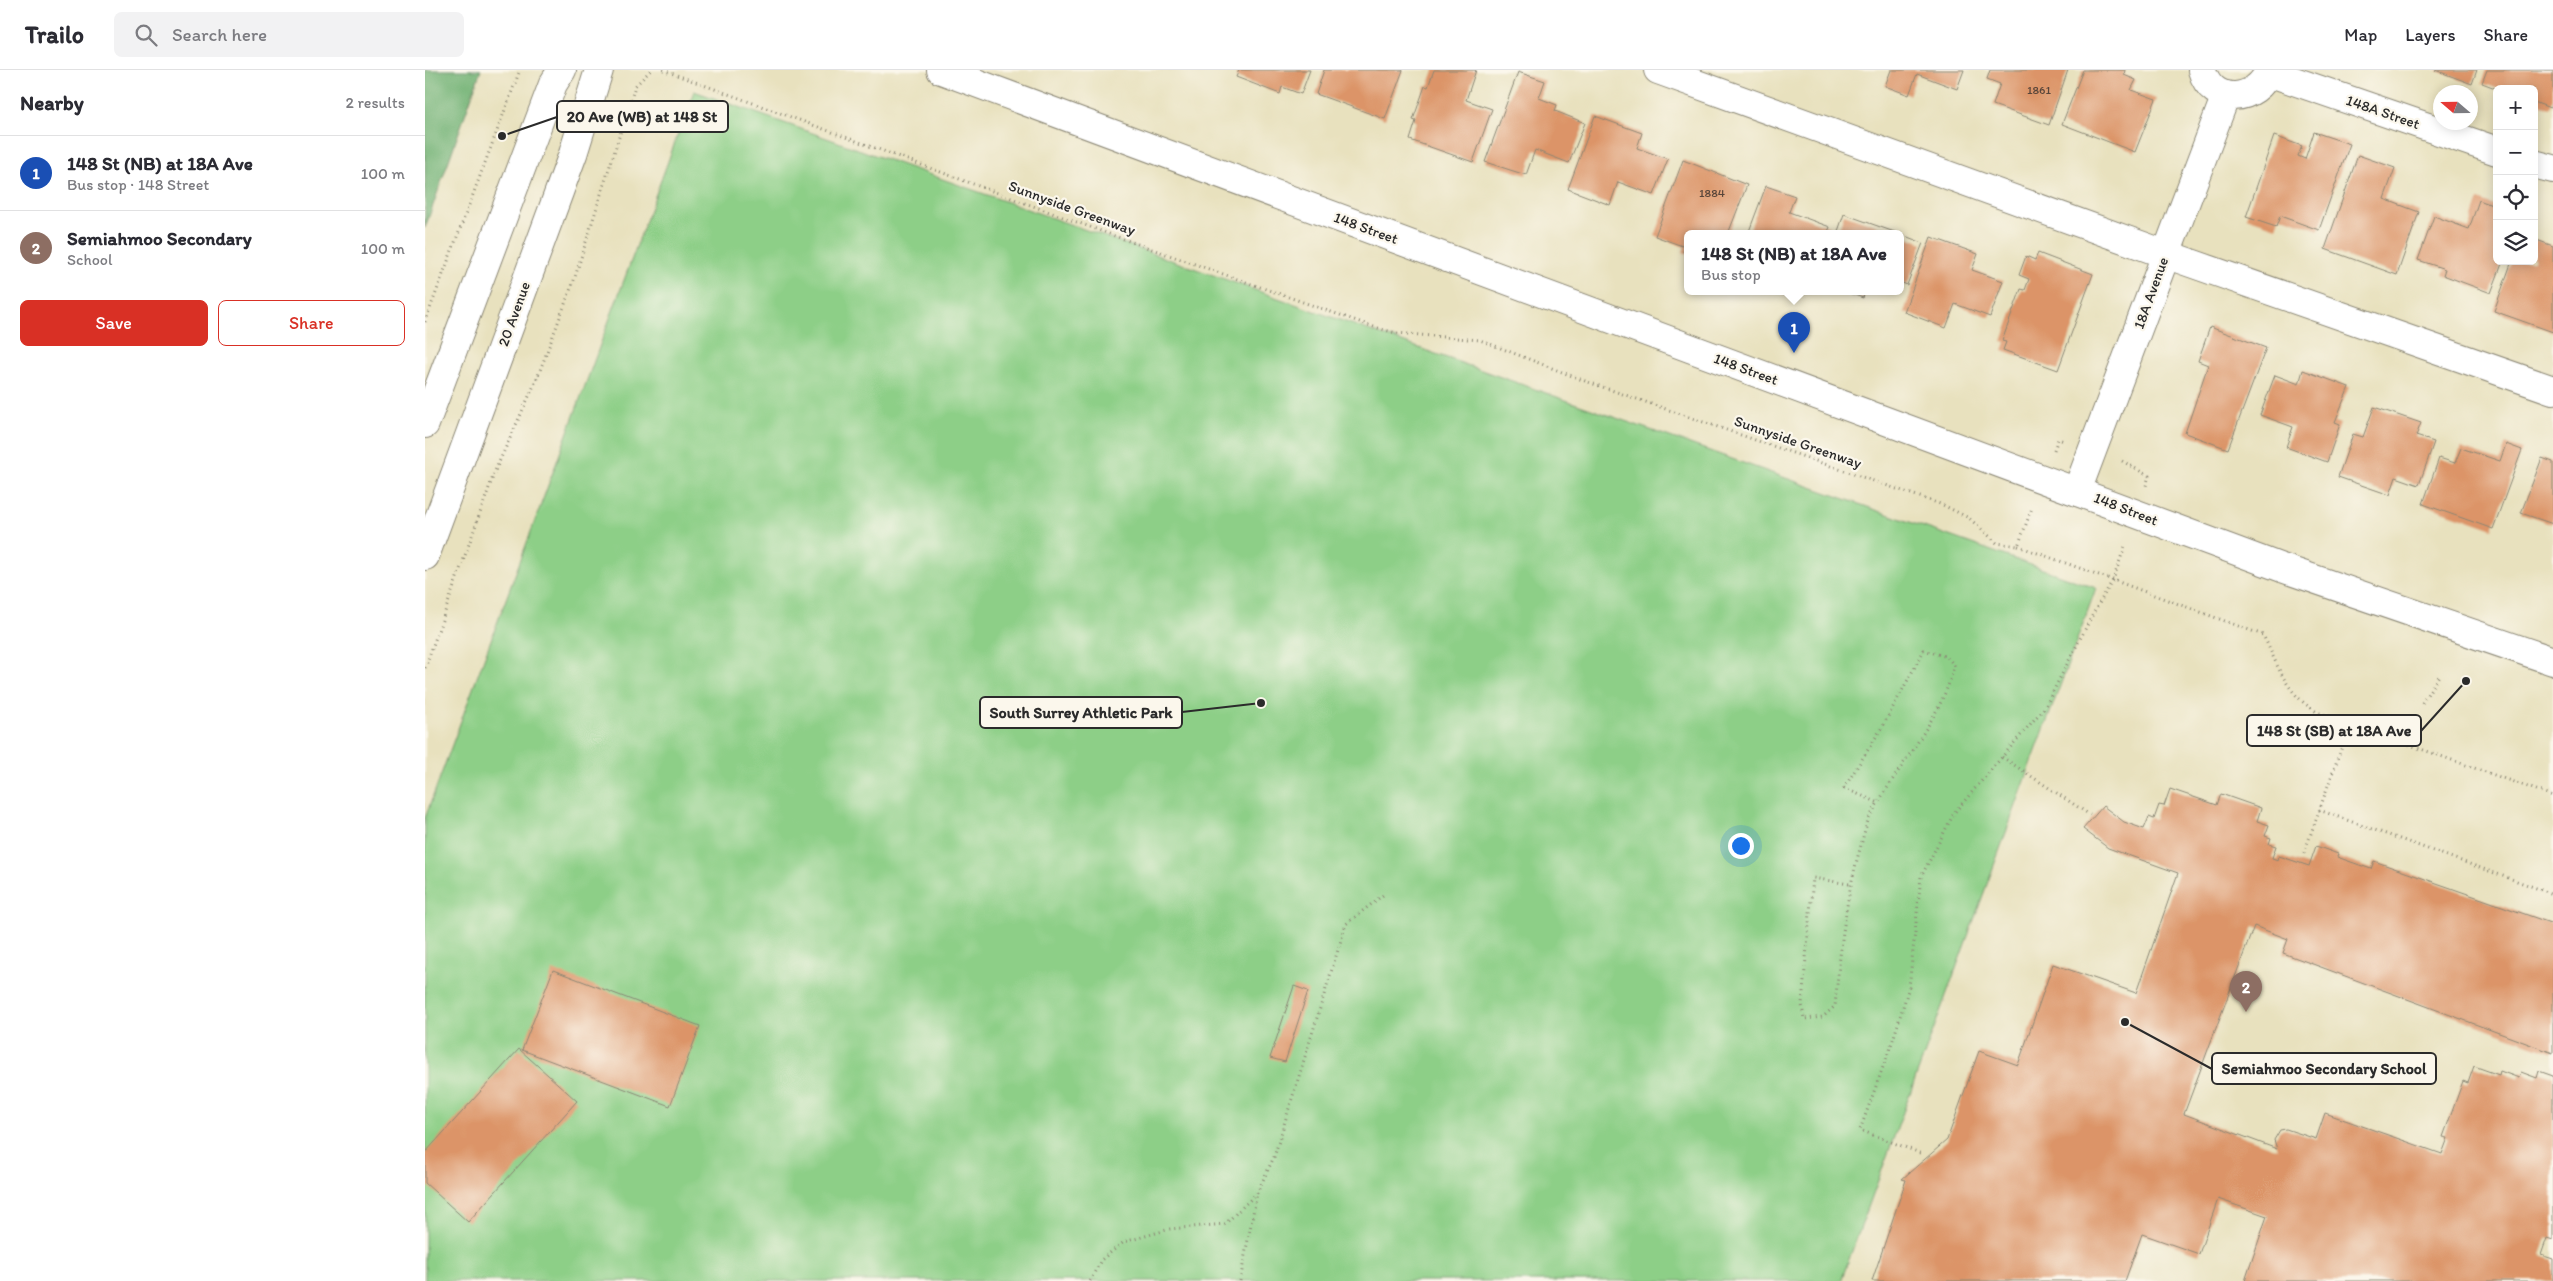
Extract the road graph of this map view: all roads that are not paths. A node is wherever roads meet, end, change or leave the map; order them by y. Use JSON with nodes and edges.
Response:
{"nodes":[{"id":1,"x":562,"y":70,"type":"edge"},
{"id":2,"x":599,"y":70,"type":"edge"},
{"id":3,"x":941,"y":70,"type":"edge"},
{"id":4,"x":1658,"y":70,"type":"edge"},
{"id":5,"x":2202,"y":70,"type":"edge"},
{"id":6,"x":2269,"y":71,"type":"edge"},
{"id":7,"x":2226,"y":95,"type":"junction"},
{"id":8,"x":2493,"y":150,"type":"edge"},
{"id":9,"x":2538,"y":165,"type":"edge"},
{"id":10,"x":2553,"y":169,"type":"edge"},
{"id":11,"x":2165,"y":254,"type":"junction"},
{"id":12,"x":2553,"y":390,"type":"edge"},
{"id":13,"x":425,"y":424,"type":"edge"},
{"id":14,"x":2077,"y":491,"type":"junction"},
{"id":15,"x":425,"y":556,"type":"edge"},
{"id":16,"x":2553,"y":661,"type":"edge"}],
"edges":[{"from":1,"to":13,"type":"main road"},
{"from":2,"to":15,"type":"main road","name":"20 Avenue"},
{"from":3,"to":14,"type":"main road","name":"148 Street"},
{"from":4,"to":11,"type":"main road"},
{"from":5,"to":7,"type":"main road"},
{"from":6,"to":7,"type":"main road"},
{"from":6,"to":8,"type":"main road","name":"148A Street"},
{"from":7,"to":11,"type":"main road","name":"18A Avenue"},
{"from":9,"to":10,"type":"main road"},
{"from":11,"to":12,"type":"main road"},
{"from":11,"to":14,"type":"main road","name":"18A Avenue"},
{"from":14,"to":16,"type":"main road","name":"148 Street"}]}
